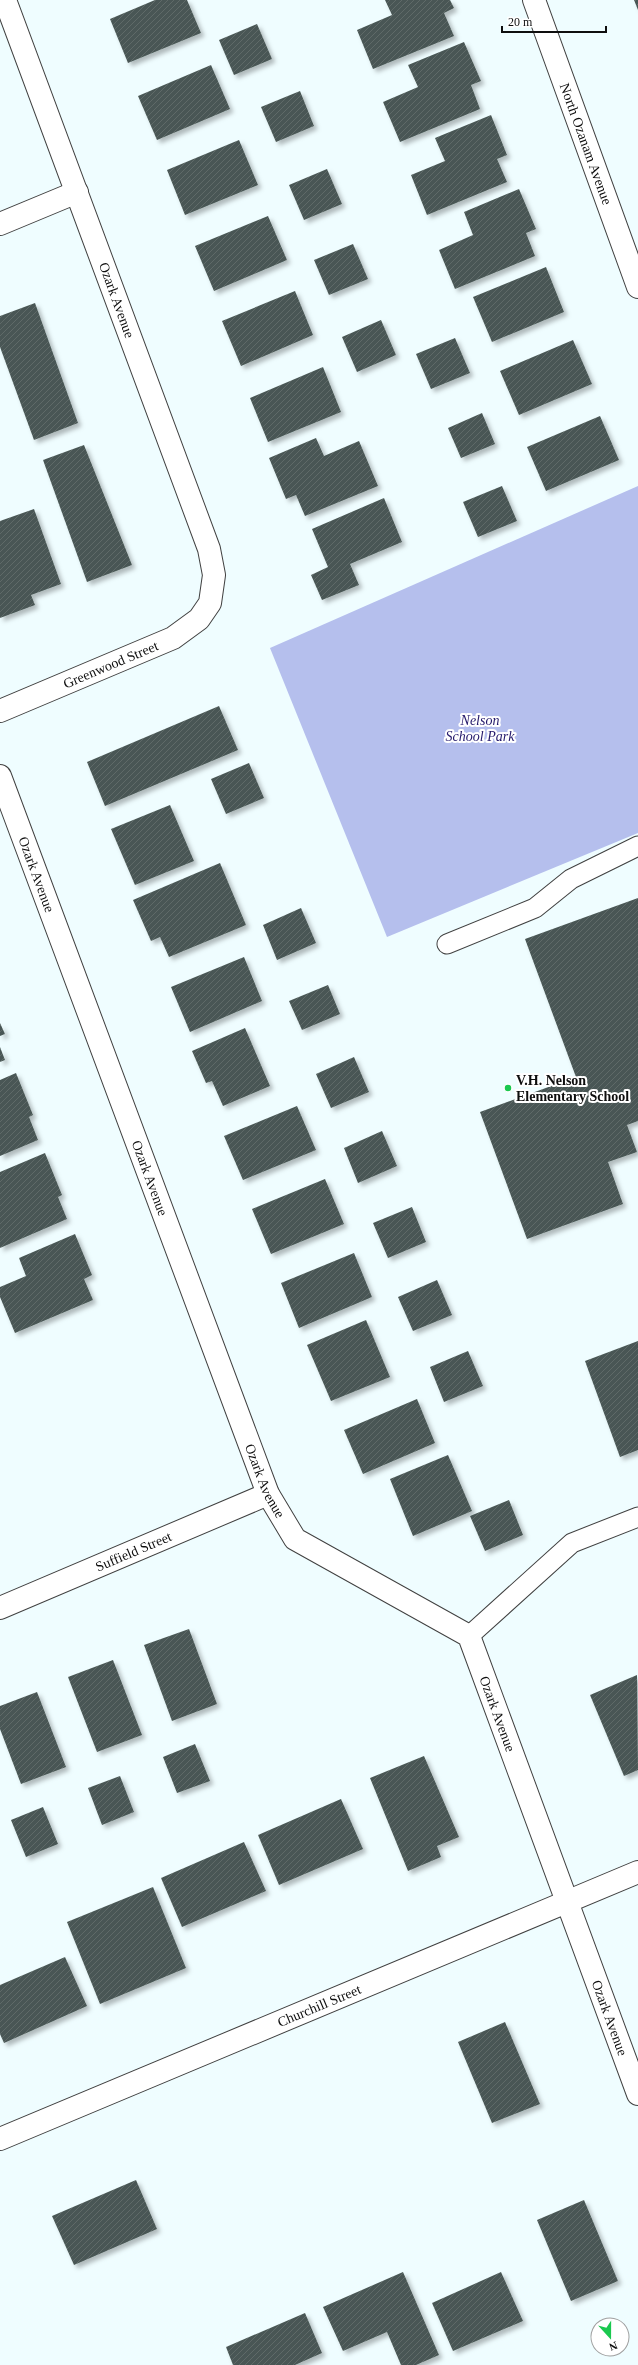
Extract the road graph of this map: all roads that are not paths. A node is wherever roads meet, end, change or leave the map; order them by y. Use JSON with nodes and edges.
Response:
{"nodes":[{"id":1,"x":5,"y":0,"type":"edge"},
{"id":2,"x":534,"y":0,"type":"edge"},
{"id":3,"x":77,"y":192,"type":"junction"},
{"id":4,"x":0,"y":224,"type":"edge"},
{"id":5,"x":638,"y":287,"type":"edge"},
{"id":6,"x":210,"y":603,"type":"joint"},
{"id":7,"x":0,"y":711,"type":"edge"},
{"id":8,"x":0,"y":776,"type":"edge"},
{"id":9,"x":638,"y":846,"type":"edge"},
{"id":10,"x":447,"y":944,"type":"dead end"},
{"id":11,"x":268,"y":1494,"type":"junction"},
{"id":12,"x":638,"y":1518,"type":"edge"},
{"id":13,"x":0,"y":1608,"type":"edge"},
{"id":14,"x":469,"y":1636,"type":"junction"},
{"id":15,"x":638,"y":1872,"type":"edge"},
{"id":16,"x":567,"y":1902,"type":"junction"},
{"id":17,"x":638,"y":2094,"type":"edge"},
{"id":18,"x":0,"y":2139,"type":"edge"}],
"edges":[{"from":1,"to":3,"type":"street","name":"Ozark Avenue"},
{"from":2,"to":5,"type":"street","name":"North Ozanam Avenue"},
{"from":3,"to":4,"type":"street"},
{"from":3,"to":6,"type":"street","name":"Ozark Avenue"},
{"from":6,"to":7,"type":"street","name":"Greenwood Street"},
{"from":8,"to":11,"type":"street","name":"Ozark Avenue"},
{"from":9,"to":10,"type":"lane"},
{"from":11,"to":13,"type":"street","name":"Suffield Street"},
{"from":11,"to":14,"type":"street","name":"Ozark Avenue"},
{"from":12,"to":14,"type":"lane"},
{"from":14,"to":16,"type":"street","name":"Ozark Avenue"},
{"from":15,"to":16,"type":"street","name":"Churchill Street"},
{"from":16,"to":17,"type":"street","name":"Ozark Avenue"},
{"from":16,"to":18,"type":"street","name":"Churchill Street"}]}
